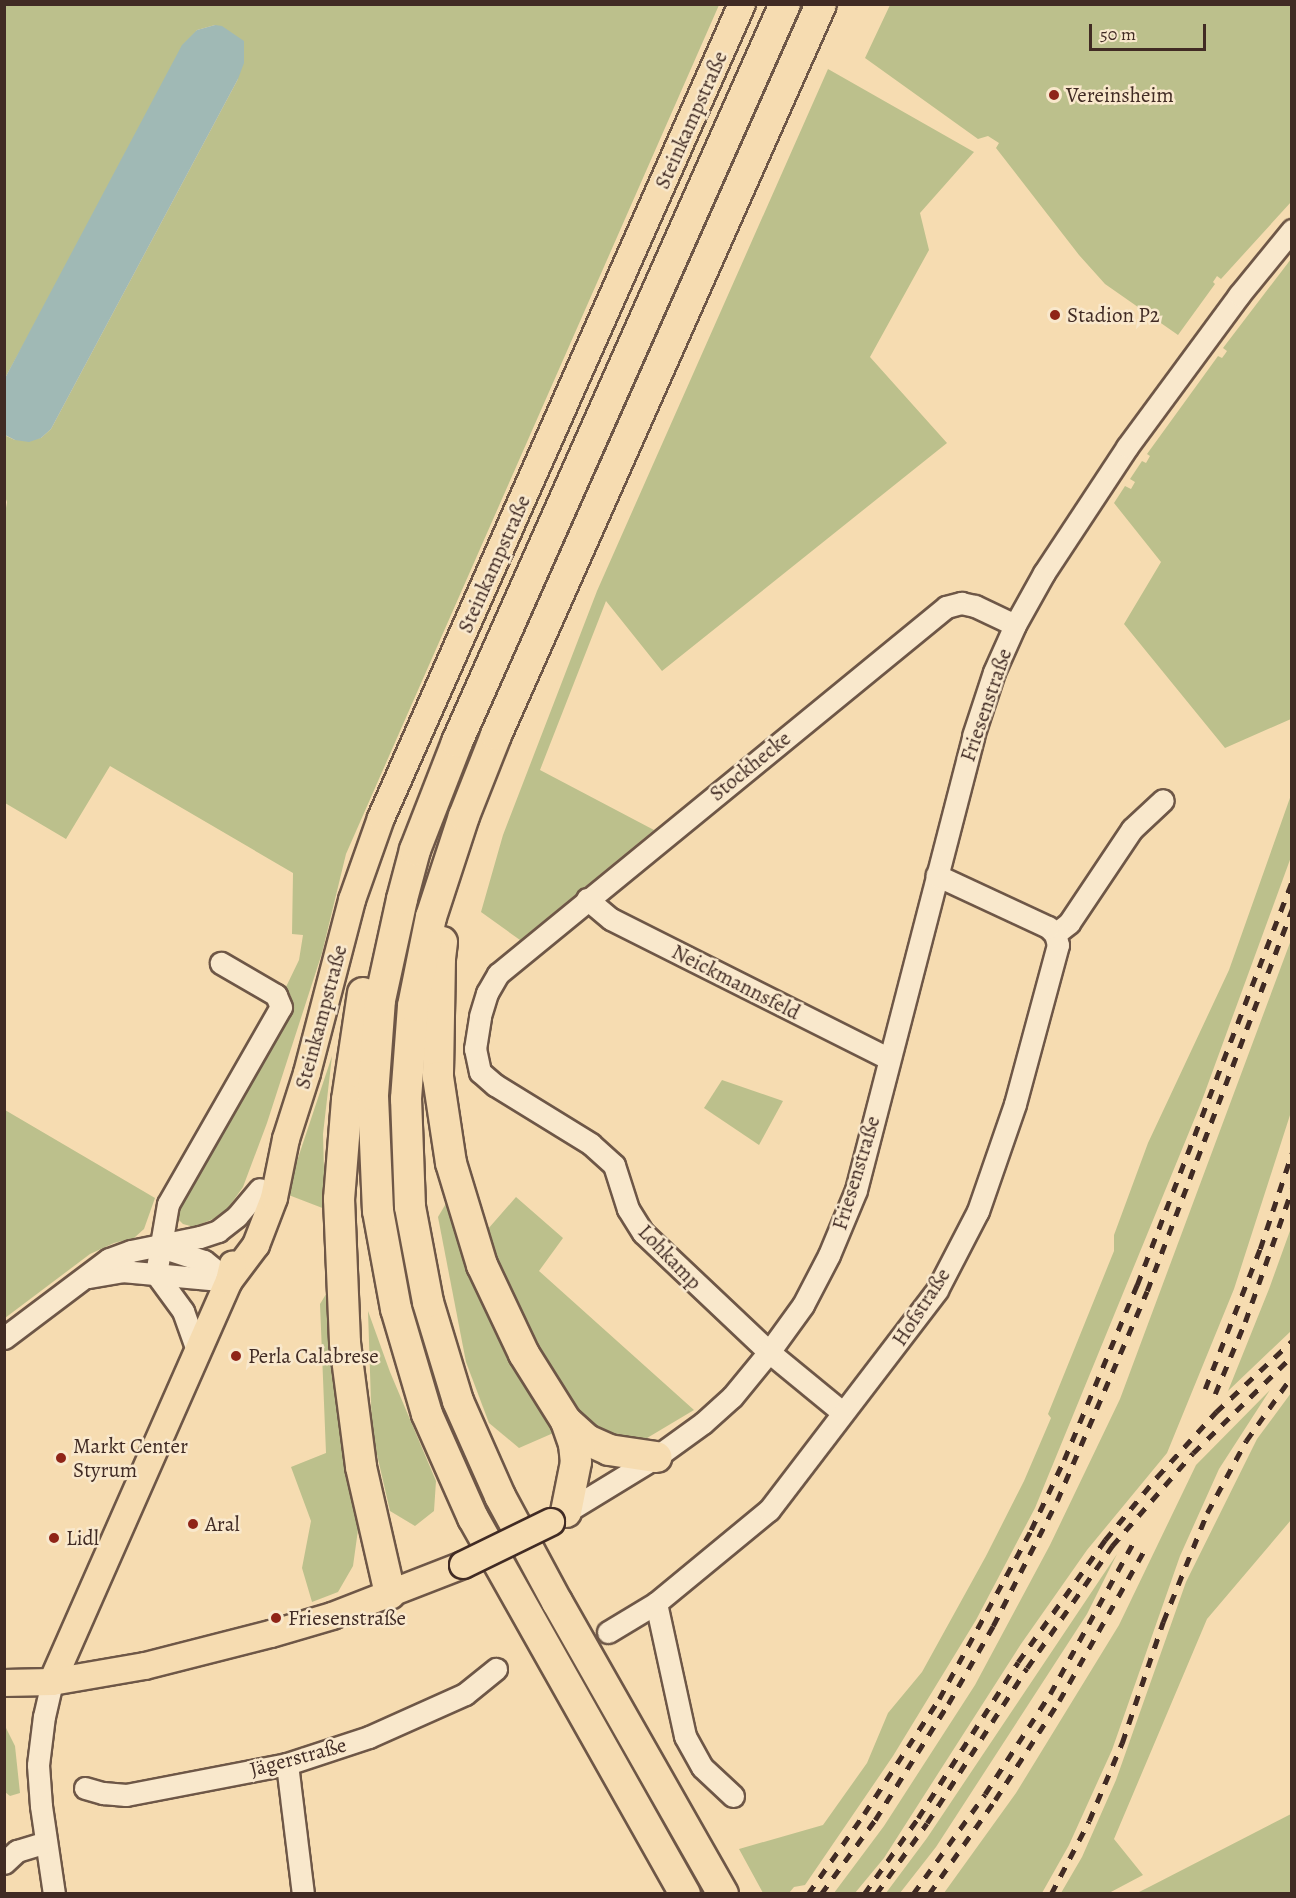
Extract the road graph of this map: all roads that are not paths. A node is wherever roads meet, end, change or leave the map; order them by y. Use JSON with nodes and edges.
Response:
{"nodes":[{"id":1,"x":742,"y":4,"type":"edge"},
{"id":2,"x":785,"y":4,"type":"edge"},
{"id":3,"x":821,"y":4,"type":"edge"},
{"id":4,"x":1292,"y":230,"type":"edge"},
{"id":5,"x":1015,"y":625,"type":"junction"},
{"id":6,"x":1163,"y":800,"type":"dead end"},
{"id":7,"x":464,"y":816,"type":"junction"},
{"id":8,"x":415,"y":850,"type":"junction"},
{"id":9,"x":936,"y":875,"type":"junction"},
{"id":10,"x":587,"y":899,"type":"junction"},
{"id":11,"x":1055,"y":934,"type":"junction"},
{"id":12,"x":221,"y":963,"type":"dead end"},
{"id":13,"x":498,"y":974,"type":"joint"},
{"id":14,"x":889,"y":1059,"type":"junction"},
{"id":15,"x":286,"y":1139,"type":"junction"},
{"id":16,"x":260,"y":1190,"type":"junction"},
{"id":17,"x":159,"y":1247,"type":"junction"},
{"id":18,"x":156,"y":1274,"type":"junction"},
{"id":19,"x":85,"y":1278,"type":"junction"},
{"id":20,"x":229,"y":1281,"type":"junction"},
{"id":21,"x":4,"y":1338,"type":"edge"},
{"id":22,"x":197,"y":1350,"type":"junction"},
{"id":23,"x":769,"y":1352,"type":"junction"},
{"id":24,"x":842,"y":1412,"type":"junction"},
{"id":25,"x":566,"y":1421,"type":"junction"},
{"id":26,"x":656,"y":1457,"type":"junction"},
{"id":27,"x":559,"y":1517,"type":"junction"},
{"id":28,"x":390,"y":1594,"type":"junction"},
{"id":29,"x":656,"y":1603,"type":"junction"},
{"id":30,"x":608,"y":1632,"type":"dead end"},
{"id":31,"x":496,"y":1670,"type":"dead end"},
{"id":32,"x":52,"y":1682,"type":"junction"},
{"id":33,"x":4,"y":1683,"type":"edge"},
{"id":34,"x":287,"y":1764,"type":"junction"},
{"id":35,"x":85,"y":1788,"type":"dead end"},
{"id":36,"x":733,"y":1796,"type":"dead end"},
{"id":37,"x":46,"y":1842,"type":"junction"},
{"id":38,"x":4,"y":1863,"type":"edge"},
{"id":39,"x":54,"y":1893,"type":"edge"},
{"id":40,"x":303,"y":1893,"type":"edge"},
{"id":41,"x":685,"y":1893,"type":"edge"},
{"id":42,"x":723,"y":1893,"type":"edge"}],
"edges":[{"from":1,"to":15,"type":"main road","name":"Steinkampstraße"},
{"from":2,"to":8,"type":"highway"},
{"from":3,"to":7,"type":"highway"},
{"from":4,"to":5,"type":"street","name":"Friesenstraße"},
{"from":5,"to":9,"type":"street","name":"Friesenstraße"},
{"from":5,"to":10,"type":"street","name":"Stockhecke"},
{"from":6,"to":11,"type":"street"},
{"from":7,"to":25,"type":"highway"},
{"from":7,"to":42,"type":"highway"},
{"from":8,"to":28,"type":"highway"},
{"from":8,"to":41,"type":"highway"},
{"from":9,"to":11,"type":"street"},
{"from":9,"to":14,"type":"street","name":"Friesenstraße"},
{"from":10,"to":13,"type":"street","name":"Stockhecke"},
{"from":10,"to":14,"type":"street","name":"Neickmannsfeld"},
{"from":11,"to":24,"type":"street","name":"Hofstraße"},
{"from":12,"to":17,"type":"street","name":"Steinkampstraße"},
{"from":13,"to":23,"type":"street","name":"Lohkamp"},
{"from":14,"to":23,"type":"street","name":"Friesenstraße"},
{"from":15,"to":16,"type":"main road","name":"Steinkampstraße"},
{"from":15,"to":20,"type":"main road","name":"Steinkampstraße"},
{"from":16,"to":17,"type":"street"},
{"from":16,"to":20,"type":"main road","name":"Steinkampstraße"},
{"from":17,"to":18,"type":"street","name":"Steinkampstraße"},
{"from":17,"to":19,"type":"street"},
{"from":17,"to":20,"type":"street"},
{"from":18,"to":19,"type":"street"},
{"from":18,"to":20,"type":"street"},
{"from":18,"to":22,"type":"street"},
{"from":19,"to":21,"type":"street"},
{"from":20,"to":22,"type":"main road","name":"Steinkampstraße"},
{"from":22,"to":32,"type":"main road","name":"Steinkampstraße"},
{"from":23,"to":24,"type":"street","name":"Lohkamp"},
{"from":23,"to":26,"type":"street","name":"Friesenstraße"},
{"from":24,"to":29,"type":"street","name":"Hofstraße"},
{"from":25,"to":26,"type":"highway"},
{"from":25,"to":27,"type":"highway"},
{"from":26,"to":27,"type":"street","name":"Friesenstraße"},
{"from":27,"to":28,"type":"main road","name":"Friesenstraße","bridge":true},
{"from":28,"to":32,"type":"main road","name":"Friesenstraße"},
{"from":29,"to":30,"type":"street","name":"Hofstraße"},
{"from":29,"to":36,"type":"street"},
{"from":31,"to":34,"type":"street","name":"Jägerstraße"},
{"from":32,"to":33,"type":"main road","name":"Friesenstraße"},
{"from":32,"to":37,"type":"street","name":"Steinkampstraße"},
{"from":34,"to":35,"type":"street","name":"Jägerstraße"},
{"from":34,"to":40,"type":"street"},
{"from":37,"to":38,"type":"street"},
{"from":37,"to":39,"type":"street","name":"Steinkampstraße"}]}
